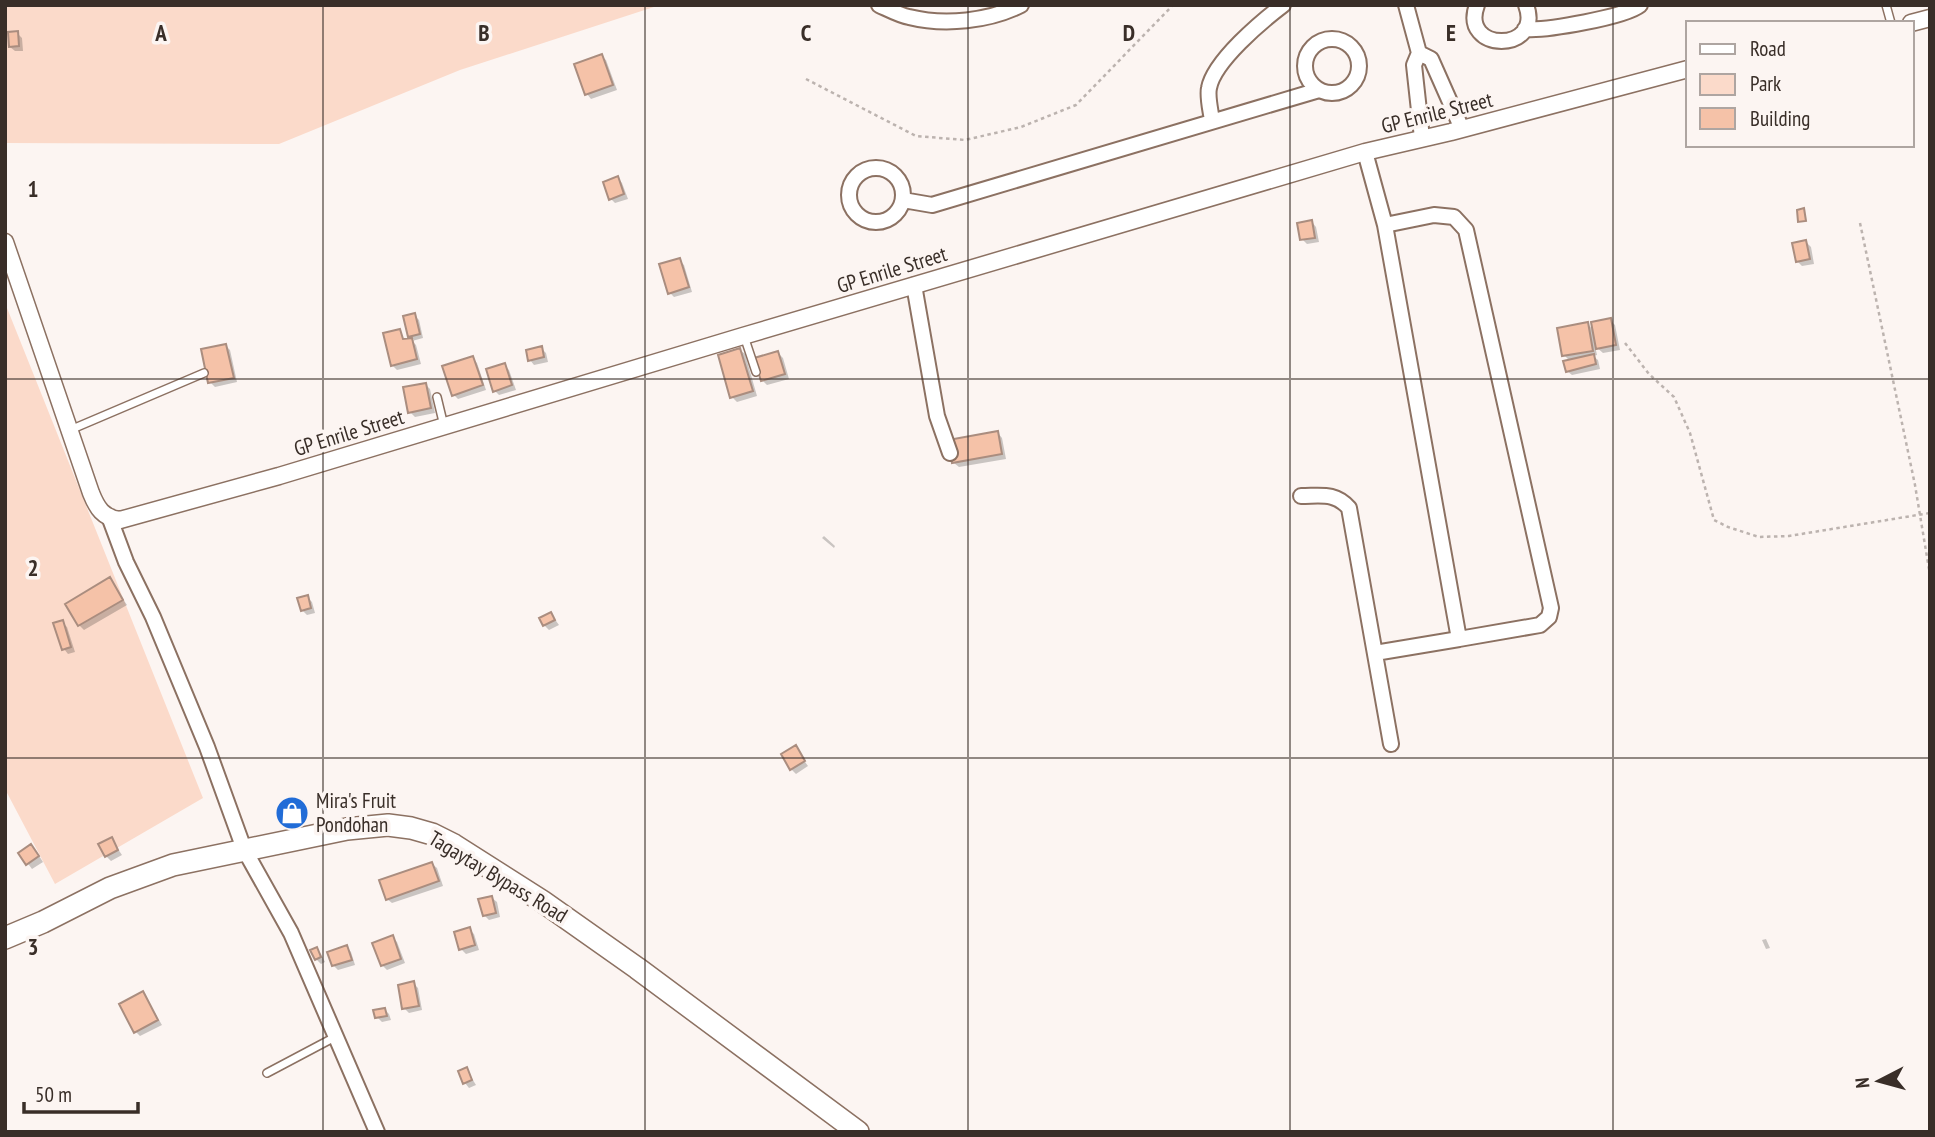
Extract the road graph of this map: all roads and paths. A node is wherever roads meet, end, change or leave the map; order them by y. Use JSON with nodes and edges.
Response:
{"nodes":[{"id":1,"x":878,"y":5,"type":"edge"},
{"id":2,"x":1021,"y":5,"type":"edge"},
{"id":3,"x":1172,"y":5,"type":"edge"},
{"id":4,"x":1283,"y":5,"type":"edge"},
{"id":5,"x":1406,"y":5,"type":"edge"},
{"id":6,"x":1477,"y":5,"type":"edge"},
{"id":7,"x":1526,"y":5,"type":"edge"},
{"id":8,"x":1640,"y":5,"type":"edge"},
{"id":9,"x":1525,"y":29,"type":"junction"},
{"id":10,"x":1419,"y":53,"type":"junction"},
{"id":11,"x":1686,"y":70,"type":"edge"},
{"id":12,"x":806,"y":79,"type":"dead end"},
{"id":13,"x":1319,"y":90,"type":"dead end"},
{"id":14,"x":1213,"y":121,"type":"junction"},
{"id":15,"x":1462,"y":129,"type":"junction"},
{"id":16,"x":1422,"y":138,"type":"junction"},
{"id":17,"x":1365,"y":152,"type":"junction"},
{"id":18,"x":903,"y":200,"type":"dead end"},
{"id":19,"x":1860,"y":223,"type":"dead end"},
{"id":20,"x":1385,"y":225,"type":"junction"},
{"id":21,"x":5,"y":242,"type":"edge"},
{"id":22,"x":914,"y":285,"type":"junction"},
{"id":23,"x":743,"y":336,"type":"junction"},
{"id":24,"x":1625,"y":343,"type":"dead end"},
{"id":25,"x":756,"y":372,"type":"dead end"},
{"id":26,"x":204,"y":373,"type":"dead end"},
{"id":27,"x":437,"y":397,"type":"dead end"},
{"id":28,"x":444,"y":426,"type":"junction"},
{"id":29,"x":69,"y":430,"type":"junction"},
{"id":30,"x":950,"y":453,"type":"dead end"},
{"id":31,"x":1301,"y":496,"type":"dead end"},
{"id":32,"x":1930,"y":513,"type":"edge"},
{"id":33,"x":1920,"y":514,"type":"junction"},
{"id":34,"x":110,"y":519,"type":"junction"},
{"id":35,"x":1930,"y":575,"type":"edge"},
{"id":36,"x":1458,"y":639,"type":"junction"},
{"id":37,"x":1375,"y":653,"type":"junction"},
{"id":38,"x":1391,"y":744,"type":"dead end"},
{"id":39,"x":244,"y":849,"type":"junction"},
{"id":40,"x":5,"y":938,"type":"edge"},
{"id":41,"x":335,"y":1037,"type":"junction"},
{"id":42,"x":267,"y":1073,"type":"dead end"},
{"id":43,"x":377,"y":1132,"type":"edge"},
{"id":44,"x":858,"y":1132,"type":"edge"}],
"edges":[{"from":1,"to":2,"type":"street"},
{"from":3,"to":12,"type":"path"},
{"from":4,"to":14,"type":"street"},
{"from":5,"to":10,"type":"street"},
{"from":6,"to":9,"type":"street"},
{"from":7,"to":9,"type":"street"},
{"from":8,"to":9,"type":"street"},
{"from":10,"to":15,"type":"street"},
{"from":10,"to":16,"type":"street"},
{"from":11,"to":15,"type":"street","name":"GP Enrile Street"},
{"from":13,"to":14,"type":"street"},
{"from":14,"to":18,"type":"street"},
{"from":15,"to":16,"type":"street","name":"GP Enrile Street"},
{"from":16,"to":17,"type":"street","name":"GP Enrile Street"},
{"from":17,"to":20,"type":"street"},
{"from":17,"to":22,"type":"street","name":"GP Enrile Street"},
{"from":19,"to":33,"type":"path"},
{"from":20,"to":36,"type":"street"},
{"from":20,"to":36,"type":"street"},
{"from":21,"to":29,"type":"street"},
{"from":22,"to":23,"type":"street","name":"GP Enrile Street"},
{"from":22,"to":30,"type":"street"},
{"from":23,"to":25,"type":"lane"},
{"from":23,"to":28,"type":"street","name":"GP Enrile Street"},
{"from":24,"to":33,"type":"path"},
{"from":26,"to":29,"type":"lane"},
{"from":27,"to":28,"type":"lane"},
{"from":28,"to":34,"type":"street","name":"GP Enrile Street"},
{"from":29,"to":34,"type":"street"},
{"from":31,"to":37,"type":"street"},
{"from":32,"to":33,"type":"path"},
{"from":33,"to":35,"type":"path"},
{"from":34,"to":39,"type":"street"},
{"from":36,"to":37,"type":"street"},
{"from":37,"to":38,"type":"street"},
{"from":39,"to":40,"type":"main road","name":"Tagaytay Bypass Road"},
{"from":39,"to":41,"type":"street"},
{"from":39,"to":44,"type":"main road","name":"Tagaytay Bypass Road"},
{"from":41,"to":42,"type":"lane"},
{"from":41,"to":43,"type":"street"}]}
